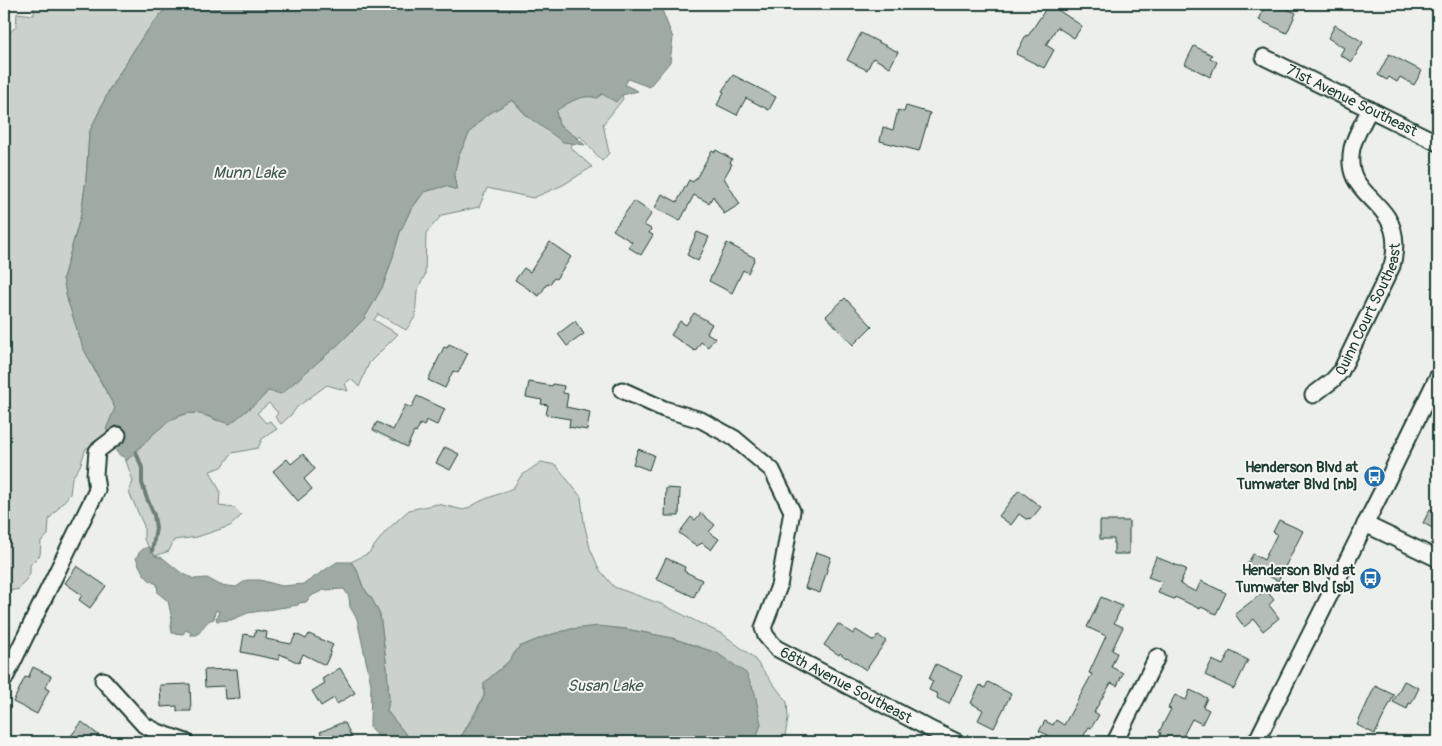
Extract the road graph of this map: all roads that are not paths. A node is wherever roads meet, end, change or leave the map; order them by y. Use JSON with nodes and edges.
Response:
{"nodes":[{"id":1,"x":1264,"y":57,"type":"dead end"},
{"id":2,"x":1370,"y":109,"type":"junction"},
{"id":3,"x":1438,"y":143,"type":"edge"},
{"id":4,"x":1438,"y":376,"type":"edge"},
{"id":5,"x":622,"y":390,"type":"dead end"},
{"id":6,"x":1313,"y":395,"type":"dead end"},
{"id":7,"x":118,"y":435,"type":"dead end"},
{"id":8,"x":1366,"y":524,"type":"junction"},
{"id":9,"x":1438,"y":559,"type":"edge"},
{"id":10,"x":1157,"y":657,"type":"dead end"},
{"id":11,"x":4,"y":680,"type":"edge"},
{"id":12,"x":103,"y":680,"type":"dead end"},
{"id":13,"x":186,"y":742,"type":"edge"},
{"id":14,"x":957,"y":742,"type":"edge"},
{"id":15,"x":1115,"y":742,"type":"edge"},
{"id":16,"x":1256,"y":742,"type":"edge"}],
"edges":[{"from":1,"to":2,"type":"street","name":"71st Avenue Southeast"},
{"from":2,"to":3,"type":"street","name":"71st Avenue Southeast"},
{"from":2,"to":6,"type":"street","name":"Quinn Court Southeast"},
{"from":4,"to":8,"type":"street"},
{"from":5,"to":14,"type":"street","name":"68th Avenue Southeast"},
{"from":7,"to":11,"type":"street"},
{"from":8,"to":9,"type":"street"},
{"from":8,"to":16,"type":"street"},
{"from":10,"to":15,"type":"street"},
{"from":12,"to":13,"type":"street"}]}
